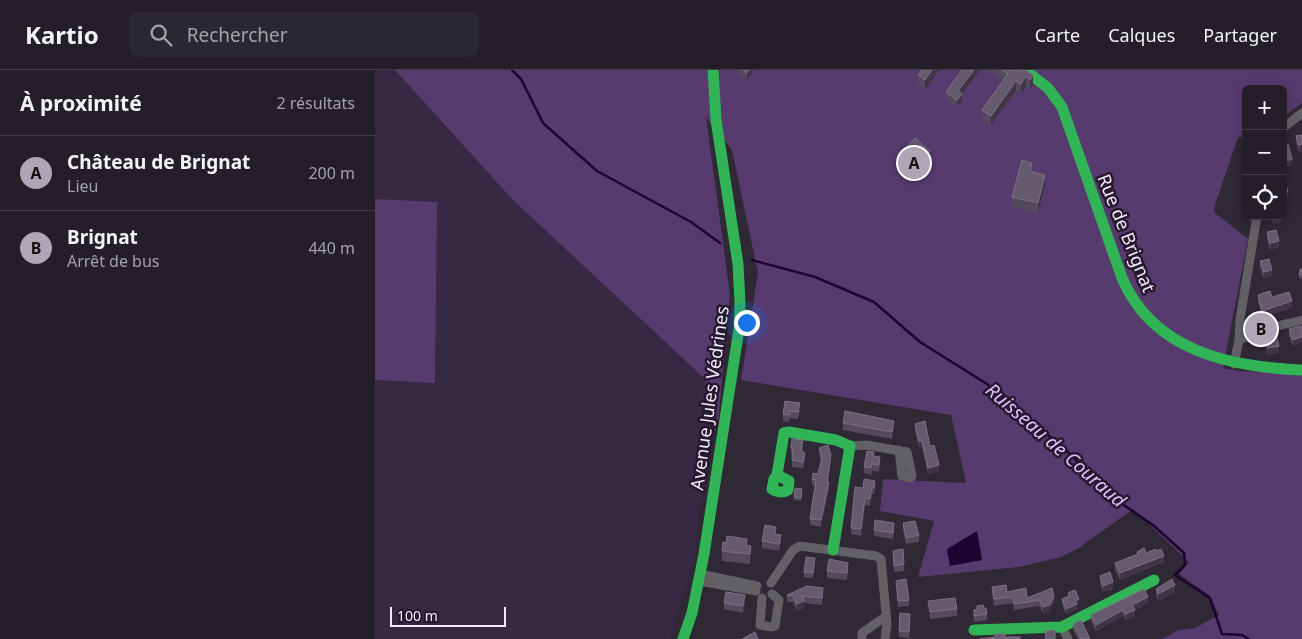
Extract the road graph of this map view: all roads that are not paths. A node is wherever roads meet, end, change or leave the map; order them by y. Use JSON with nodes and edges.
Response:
{"nodes":[{"id":1,"x":713,"y":70,"type":"edge"},
{"id":2,"x":1025,"y":70,"type":"edge"},
{"id":3,"x":1300,"y":117,"type":"edge"},
{"id":4,"x":1287,"y":125,"type":"edge"},
{"id":5,"x":1256,"y":220,"type":"edge"},
{"id":6,"x":1302,"y":320,"type":"edge"},
{"id":7,"x":1239,"y":340,"type":"junction"},
{"id":8,"x":1235,"y":364,"type":"junction"},
{"id":9,"x":1302,"y":370,"type":"edge"},
{"id":10,"x":850,"y":446,"type":"junction"},
{"id":11,"x":899,"y":450,"type":"dead end"},
{"id":12,"x":777,"y":474,"type":"dead end"},
{"id":13,"x":833,"y":550,"type":"junction"},
{"id":14,"x":699,"y":578,"type":"junction"},
{"id":15,"x":1154,"y":580,"type":"dead end"},
{"id":16,"x":771,"y":583,"type":"junction"},
{"id":17,"x":758,"y":591,"type":"junction"},
{"id":18,"x":772,"y":594,"type":"junction"},
{"id":19,"x":885,"y":617,"type":"junction"},
{"id":20,"x":1062,"y":627,"type":"junction"},
{"id":21,"x":974,"y":630,"type":"dead end"},
{"id":22,"x":683,"y":639,"type":"edge"},
{"id":23,"x":862,"y":639,"type":"edge"},
{"id":24,"x":885,"y":639,"type":"edge"},
{"id":25,"x":1068,"y":639,"type":"edge"}],
"edges":[{"from":1,"to":14,"type":"street","name":"Avenue Jules Védrines"},
{"from":2,"to":8,"type":"street","name":"Rue de Brignat"},
{"from":3,"to":4,"type":"street"},
{"from":5,"to":7,"type":"street"},
{"from":6,"to":7,"type":"street"},
{"from":7,"to":8,"type":"street"},
{"from":8,"to":9,"type":"street","name":"Rue de Brignat"},
{"from":10,"to":11,"type":"street"},
{"from":10,"to":12,"type":"street"},
{"from":10,"to":13,"type":"street"},
{"from":13,"to":16,"type":"street"},
{"from":13,"to":19,"type":"street"},
{"from":14,"to":17,"type":"street"},
{"from":14,"to":22,"type":"street","name":"Avenue Jules Védrines"},
{"from":15,"to":20,"type":"street"},
{"from":16,"to":17,"type":"street"},
{"from":16,"to":18,"type":"street"},
{"from":17,"to":18,"type":"street"},
{"from":17,"to":18,"type":"street"},
{"from":19,"to":23,"type":"street"},
{"from":19,"to":24,"type":"street"},
{"from":20,"to":21,"type":"street"},
{"from":20,"to":25,"type":"street"}]}
